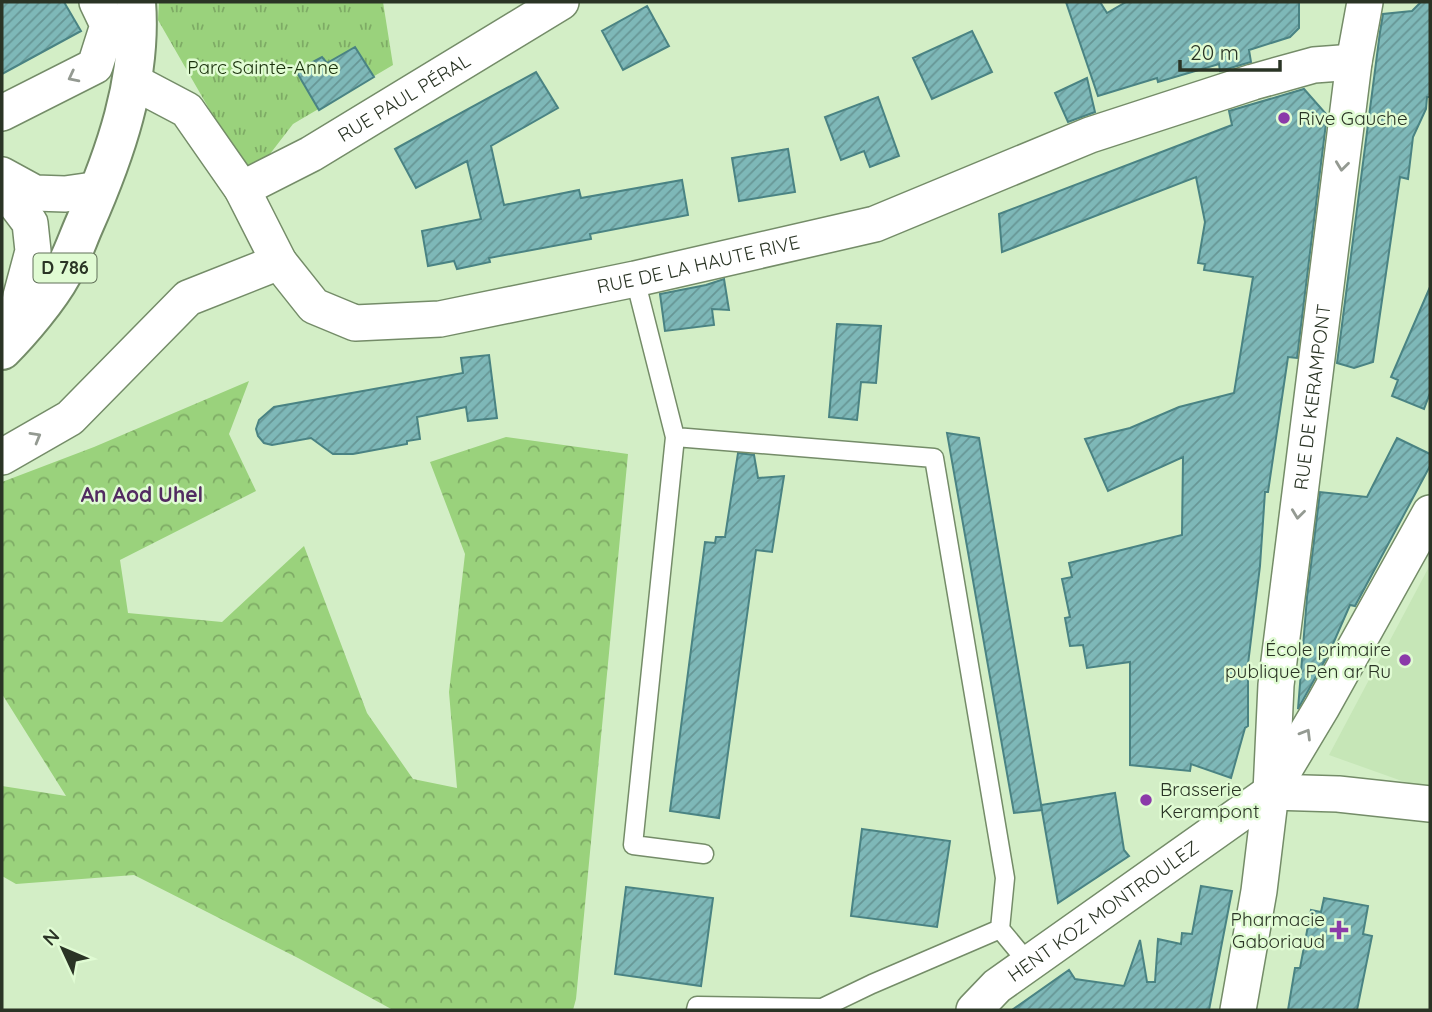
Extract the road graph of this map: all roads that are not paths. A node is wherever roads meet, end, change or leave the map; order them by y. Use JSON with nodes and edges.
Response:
{"nodes":[{"id":1,"x":97,"y":2,"type":"edge"},
{"id":2,"x":136,"y":2,"type":"edge"},
{"id":3,"x":561,"y":2,"type":"edge"},
{"id":4,"x":1371,"y":3,"type":"edge"},
{"id":5,"x":1354,"y":62,"type":"junction"},
{"id":6,"x":132,"y":80,"type":"junction"},
{"id":7,"x":2,"y":113,"type":"edge"},
{"id":8,"x":2,"y":175,"type":"edge"},
{"id":9,"x":2,"y":186,"type":"edge"},
{"id":10,"x":100,"y":189,"type":"junction"},
{"id":11,"x":242,"y":189,"type":"junction"},
{"id":12,"x":279,"y":262,"type":"junction"},
{"id":13,"x":635,"y":279,"type":"junction"},
{"id":14,"x":8,"y":344,"type":"edge"},
{"id":15,"x":675,"y":437,"type":"junction"},
{"id":16,"x":2,"y":457,"type":"edge"},
{"id":17,"x":1430,"y":513,"type":"edge"},
{"id":18,"x":1271,"y":792,"type":"junction"},
{"id":19,"x":1430,"y":804,"type":"edge"},
{"id":20,"x":704,"y":854,"type":"dead end"},
{"id":21,"x":1000,"y":929,"type":"junction"},
{"id":22,"x":1029,"y":964,"type":"junction"},
{"id":23,"x":848,"y":1002,"type":"edge"},
{"id":24,"x":696,"y":1010,"type":"edge"},
{"id":25,"x":974,"y":1010,"type":"edge"},
{"id":26,"x":1238,"y":1010,"type":"edge"}],
"edges":[{"from":1,"to":7,"type":"street","one_way":true},
{"from":2,"to":6,"type":"main road","number":"D 786"},
{"from":3,"to":11,"type":"street","name":"RUE PAUL PÉRAL"},
{"from":4,"to":5,"type":"street","name":"RUE DE KERAMPONT"},
{"from":5,"to":13,"type":"street","name":"RUE DE LA HAUTE RIVE"},
{"from":5,"to":18,"type":"street","name":"RUE DE KERAMPONT","one_way":true},
{"from":6,"to":10,"type":"main road","number":"D 786"},
{"from":6,"to":11,"type":"street","name":"RUE DE LA HAUTE RIVE"},
{"from":8,"to":10,"type":"street"},
{"from":9,"to":14,"type":"street"},
{"from":10,"to":14,"type":"main road","number":"D 786"},
{"from":11,"to":12,"type":"street","name":"RUE DE LA HAUTE RIVE"},
{"from":12,"to":13,"type":"street","name":"RUE DE LA HAUTE RIVE"},
{"from":16,"to":12,"type":"street","one_way":true},
{"from":13,"to":15,"type":"lane"},
{"from":15,"to":20,"type":"lane"},
{"from":15,"to":21,"type":"lane"},
{"from":18,"to":17,"type":"street","one_way":true},
{"from":18,"to":19,"type":"street"},
{"from":18,"to":22,"type":"street","name":"HENT KOZ MONTROULEZ"},
{"from":18,"to":26,"type":"street","name":"RUE DE KERAMPONT"},
{"from":21,"to":22,"type":"lane"},
{"from":21,"to":23,"type":"lane"},
{"from":22,"to":25,"type":"street","name":"HENT KOZ MONTROULEZ"},
{"from":23,"to":24,"type":"lane"}]}
